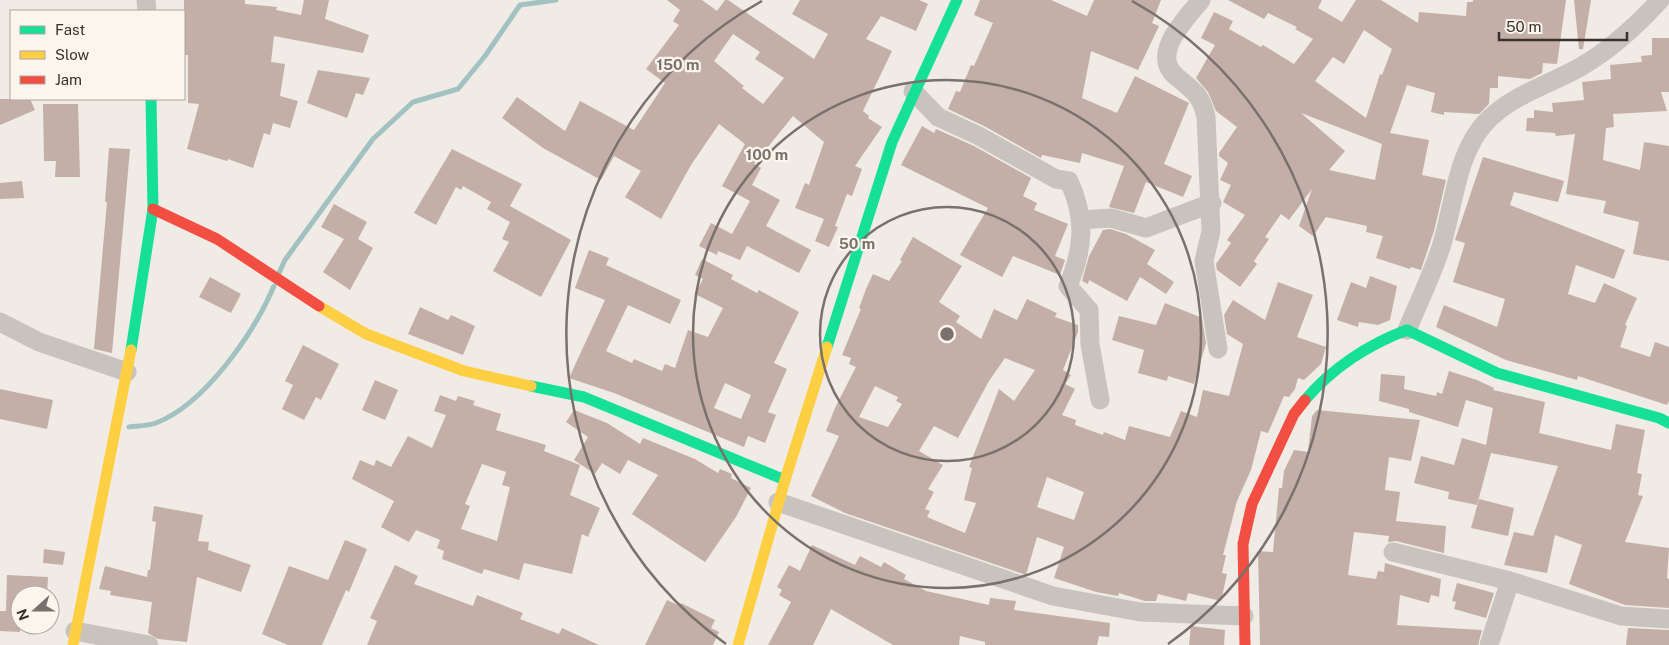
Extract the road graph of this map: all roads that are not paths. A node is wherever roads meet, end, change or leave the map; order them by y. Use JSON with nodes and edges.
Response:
{"nodes":[{"id":1,"x":957,"y":0,"type":"edge"},
{"id":2,"x":1201,"y":0,"type":"edge"},
{"id":3,"x":1660,"y":0,"type":"edge"},
{"id":4,"x":913,"y":92,"type":"junction"},
{"id":5,"x":151,"y":100,"type":"edge"},
{"id":6,"x":1212,"y":202,"type":"junction"},
{"id":7,"x":153,"y":209,"type":"junction"},
{"id":8,"x":1081,"y":220,"type":"junction"},
{"id":9,"x":0,"y":322,"type":"edge"},
{"id":10,"x":1407,"y":330,"type":"junction"},
{"id":11,"x":1218,"y":349,"type":"dead end"},
{"id":12,"x":127,"y":372,"type":"junction"},
{"id":13,"x":1100,"y":400,"type":"dead end"},
{"id":14,"x":1669,"y":423,"type":"edge"},
{"id":15,"x":784,"y":480,"type":"junction"},
{"id":16,"x":778,"y":502,"type":"junction"},
{"id":17,"x":1393,"y":552,"type":"dead end"},
{"id":18,"x":1510,"y":581,"type":"junction"},
{"id":19,"x":1244,"y":616,"type":"junction"},
{"id":20,"x":1669,"y":619,"type":"edge"},
{"id":21,"x":74,"y":638,"type":"edge"},
{"id":22,"x":148,"y":645,"type":"edge"},
{"id":23,"x":738,"y":645,"type":"edge"},
{"id":24,"x":1245,"y":645,"type":"edge"},
{"id":25,"x":1489,"y":645,"type":"edge"}],
"edges":[{"from":1,"to":4,"type":"street"},
{"from":2,"to":6,"type":"street"},
{"from":3,"to":10,"type":"street"},
{"from":4,"to":8,"type":"street"},
{"from":4,"to":15,"type":"street"},
{"from":5,"to":7,"type":"street"},
{"from":6,"to":8,"type":"street"},
{"from":6,"to":11,"type":"street"},
{"from":7,"to":12,"type":"street"},
{"from":7,"to":15,"type":"street"},
{"from":8,"to":13,"type":"street"},
{"from":9,"to":12,"type":"street"},
{"from":10,"to":14,"type":"street"},
{"from":10,"to":19,"type":"street"},
{"from":12,"to":21,"type":"street"},
{"from":15,"to":16,"type":"street"},
{"from":16,"to":19,"type":"street"},
{"from":16,"to":23,"type":"street"},
{"from":17,"to":18,"type":"street"},
{"from":18,"to":20,"type":"street"},
{"from":18,"to":25,"type":"street"},
{"from":19,"to":24,"type":"street"},
{"from":21,"to":22,"type":"street"}]}
